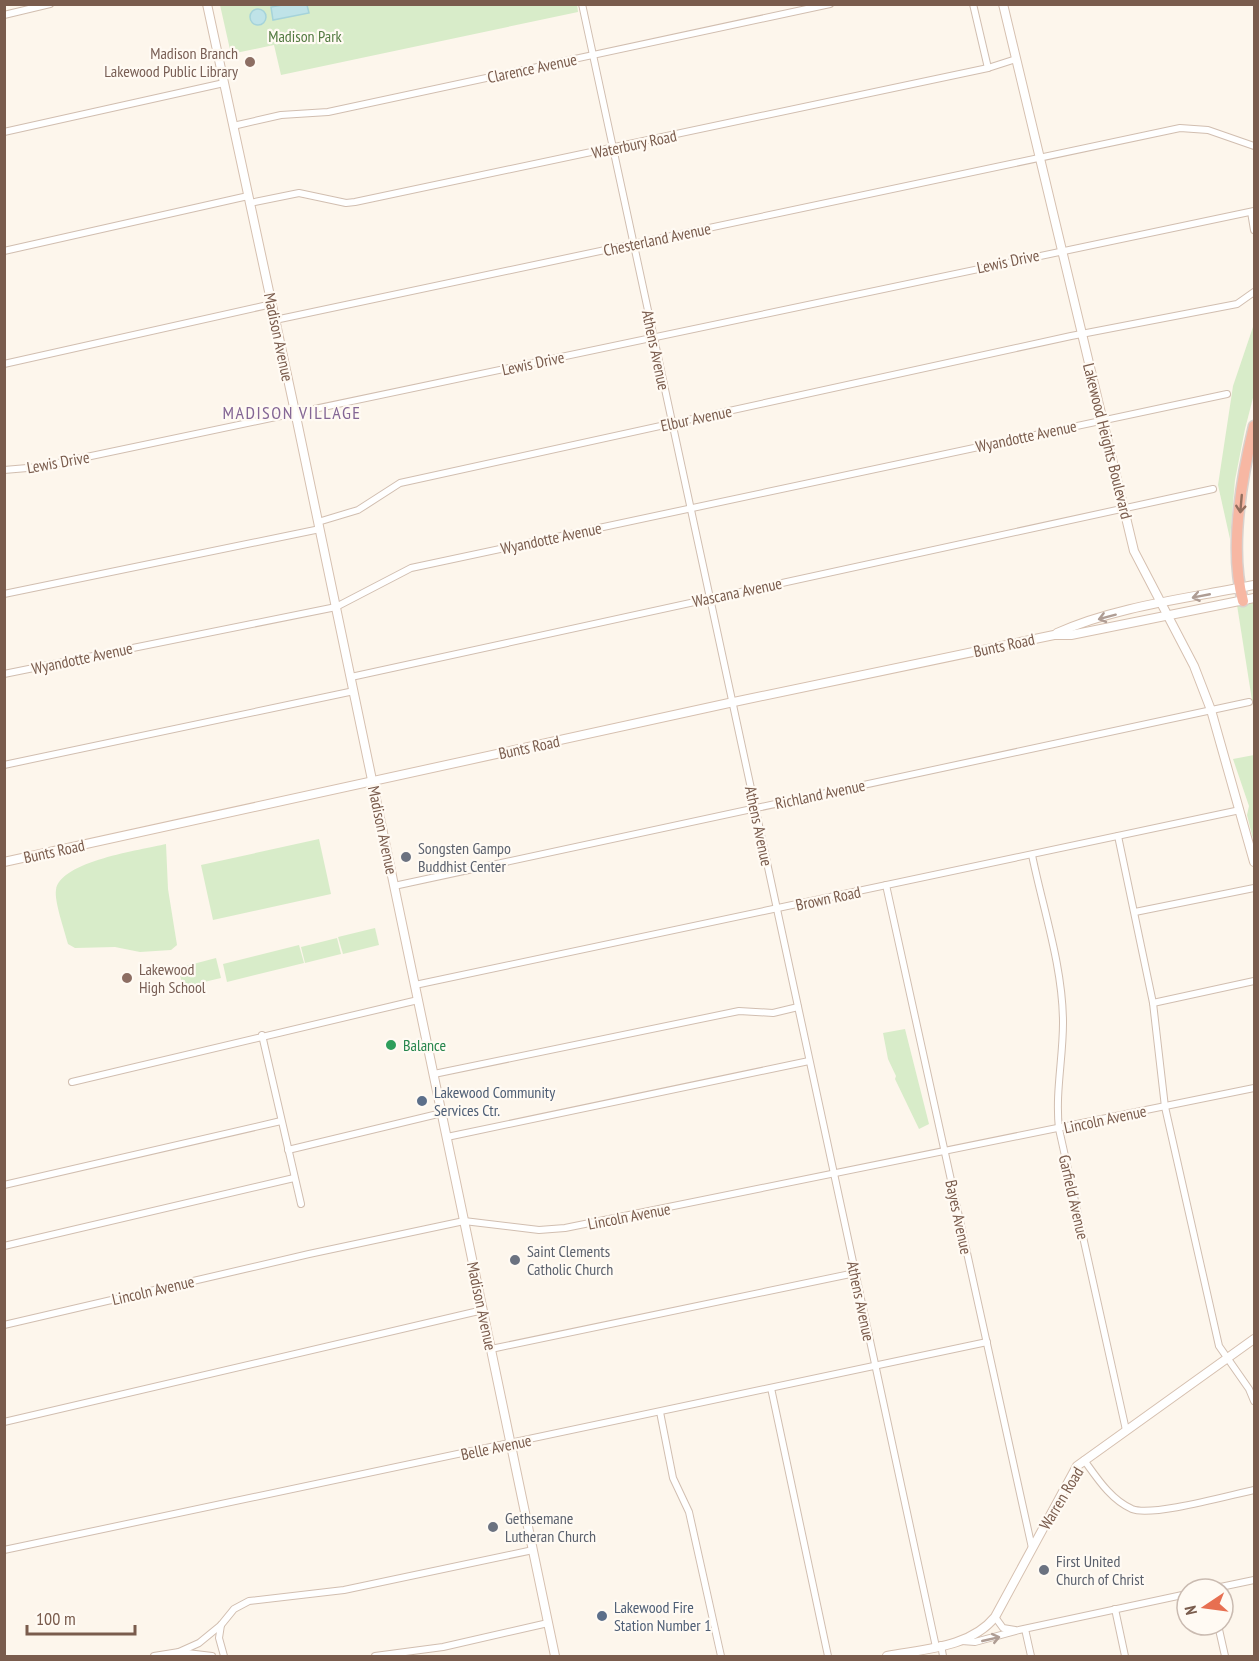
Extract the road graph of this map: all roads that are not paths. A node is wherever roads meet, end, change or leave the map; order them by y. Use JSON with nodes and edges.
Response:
{"nodes":[{"id":1,"x":51,"y":4,"type":"edge"},
{"id":2,"x":207,"y":4,"type":"edge"},
{"id":3,"x":582,"y":4,"type":"edge"},
{"id":4,"x":831,"y":4,"type":"edge"},
{"id":5,"x":973,"y":4,"type":"edge"},
{"id":6,"x":1003,"y":4,"type":"edge"},
{"id":7,"x":4,"y":15,"type":"edge"},
{"id":8,"x":593,"y":55,"type":"junction"},
{"id":9,"x":1016,"y":59,"type":"junction"},
{"id":10,"x":988,"y":68,"type":"junction"},
{"id":11,"x":224,"y":83,"type":"junction"},
{"id":12,"x":233,"y":126,"type":"junction"},
{"id":13,"x":4,"y":132,"type":"edge"},
{"id":14,"x":1254,"y":146,"type":"edge"},
{"id":15,"x":613,"y":148,"type":"junction"},
{"id":16,"x":1039,"y":157,"type":"junction"},
{"id":17,"x":249,"y":200,"type":"junction"},
{"id":18,"x":1252,"y":211,"type":"edge"},
{"id":19,"x":1254,"y":230,"type":"edge"},
{"id":20,"x":633,"y":244,"type":"junction"},
{"id":21,"x":1061,"y":250,"type":"junction"},
{"id":22,"x":4,"y":251,"type":"edge"},
{"id":23,"x":1254,"y":292,"type":"edge"},
{"id":24,"x":272,"y":304,"type":"junction"},
{"id":25,"x":275,"y":320,"type":"junction"},
{"id":26,"x":1082,"y":334,"type":"junction"},
{"id":27,"x":653,"y":337,"type":"junction"},
{"id":28,"x":4,"y":364,"type":"edge"},
{"id":29,"x":1227,"y":394,"type":"dead end"},
{"id":30,"x":296,"y":414,"type":"junction"},
{"id":31,"x":1104,"y":420,"type":"junction"},
{"id":32,"x":672,"y":423,"type":"junction"},
{"id":33,"x":1254,"y":426,"type":"edge"},
{"id":34,"x":4,"y":470,"type":"edge"},
{"id":35,"x":1213,"y":489,"type":"dead end"},
{"id":36,"x":690,"y":508,"type":"junction"},
{"id":37,"x":1124,"y":510,"type":"junction"},
{"id":38,"x":319,"y":525,"type":"junction"},
{"id":39,"x":1254,"y":585,"type":"edge"},
{"id":40,"x":1240,"y":588,"type":"junction"},
{"id":41,"x":4,"y":594,"type":"edge"},
{"id":42,"x":710,"y":598,"type":"junction"},
{"id":43,"x":1249,"y":599,"type":"edge"},
{"id":44,"x":1161,"y":603,"type":"junction"},
{"id":45,"x":336,"y":607,"type":"junction"},
{"id":46,"x":1167,"y":615,"type":"junction"},
{"id":47,"x":1054,"y":634,"type":"junction"},
{"id":48,"x":4,"y":674,"type":"edge"},
{"id":49,"x":351,"y":677,"type":"junction"},
{"id":50,"x":354,"y":691,"type":"junction"},
{"id":51,"x":732,"y":702,"type":"junction"},
{"id":52,"x":1249,"y":702,"type":"dead end"},
{"id":53,"x":1211,"y":710,"type":"junction"},
{"id":54,"x":4,"y":765,"type":"edge"},
{"id":55,"x":372,"y":782,"type":"junction"},
{"id":56,"x":755,"y":808,"type":"junction"},
{"id":57,"x":1240,"y":810,"type":"junction"},
{"id":58,"x":1118,"y":836,"type":"junction"},
{"id":59,"x":1032,"y":855,"type":"junction"},
{"id":60,"x":4,"y":862,"type":"edge"},
{"id":61,"x":1254,"y":862,"type":"edge"},
{"id":62,"x":886,"y":885,"type":"junction"},
{"id":63,"x":394,"y":886,"type":"junction"},
{"id":64,"x":1254,"y":888,"type":"edge"},
{"id":65,"x":777,"y":909,"type":"junction"},
{"id":66,"x":1135,"y":912,"type":"junction"},
{"id":67,"x":1254,"y":981,"type":"edge"},
{"id":68,"x":415,"y":985,"type":"junction"},
{"id":69,"x":418,"y":1000,"type":"junction"},
{"id":70,"x":1153,"y":1003,"type":"junction"},
{"id":71,"x":798,"y":1007,"type":"junction"},
{"id":72,"x":262,"y":1035,"type":"junction"},
{"id":73,"x":809,"y":1060,"type":"junction"},
{"id":74,"x":434,"y":1074,"type":"junction"},
{"id":75,"x":72,"y":1082,"type":"dead end"},
{"id":76,"x":1254,"y":1088,"type":"edge"},
{"id":77,"x":1165,"y":1107,"type":"junction"},
{"id":78,"x":442,"y":1113,"type":"junction"},
{"id":79,"x":281,"y":1121,"type":"junction"},
{"id":80,"x":1059,"y":1129,"type":"junction"},
{"id":81,"x":447,"y":1137,"type":"junction"},
{"id":82,"x":288,"y":1150,"type":"junction"},
{"id":83,"x":945,"y":1152,"type":"junction"},
{"id":84,"x":834,"y":1175,"type":"junction"},
{"id":85,"x":294,"y":1178,"type":"junction"},
{"id":86,"x":4,"y":1185,"type":"edge"},
{"id":87,"x":301,"y":1204,"type":"dead end"},
{"id":88,"x":464,"y":1221,"type":"junction"},
{"id":89,"x":4,"y":1245,"type":"edge"},
{"id":90,"x":855,"y":1273,"type":"junction"},
{"id":91,"x":483,"y":1310,"type":"junction"},
{"id":92,"x":4,"y":1325,"type":"edge"},
{"id":93,"x":1254,"y":1339,"type":"edge"},
{"id":94,"x":987,"y":1342,"type":"junction"},
{"id":95,"x":491,"y":1349,"type":"junction"},
{"id":96,"x":1225,"y":1358,"type":"junction"},
{"id":97,"x":875,"y":1366,"type":"junction"},
{"id":98,"x":771,"y":1388,"type":"junction"},
{"id":99,"x":1254,"y":1401,"type":"edge"},
{"id":100,"x":660,"y":1412,"type":"junction"},
{"id":101,"x":4,"y":1422,"type":"edge"},
{"id":102,"x":1126,"y":1430,"type":"junction"},
{"id":103,"x":511,"y":1444,"type":"junction"},
{"id":104,"x":1083,"y":1460,"type":"junction"},
{"id":105,"x":1254,"y":1490,"type":"edge"},
{"id":106,"x":1032,"y":1548,"type":"junction"},
{"id":107,"x":4,"y":1550,"type":"edge"},
{"id":108,"x":533,"y":1550,"type":"junction"},
{"id":109,"x":1254,"y":1580,"type":"edge"},
{"id":110,"x":1235,"y":1584,"type":"edge"},
{"id":111,"x":1175,"y":1596,"type":"edge"},
{"id":112,"x":1115,"y":1609,"type":"junction"},
{"id":113,"x":994,"y":1617,"type":"junction"},
{"id":114,"x":548,"y":1623,"type":"junction"},
{"id":115,"x":221,"y":1625,"type":"junction"},
{"id":116,"x":1022,"y":1629,"type":"junction"},
{"id":117,"x":1221,"y":1637,"type":"edge"},
{"id":118,"x":962,"y":1641,"type":"junction"},
{"id":119,"x":938,"y":1646,"type":"junction"},
{"id":120,"x":178,"y":1652,"type":"junction"},
{"id":121,"x":154,"y":1656,"type":"edge"},
{"id":122,"x":212,"y":1656,"type":"edge"},
{"id":123,"x":224,"y":1656,"type":"edge"},
{"id":124,"x":375,"y":1656,"type":"edge"},
{"id":125,"x":555,"y":1656,"type":"edge"},
{"id":126,"x":721,"y":1656,"type":"edge"},
{"id":127,"x":828,"y":1656,"type":"edge"},
{"id":128,"x":887,"y":1656,"type":"edge"},
{"id":129,"x":943,"y":1656,"type":"edge"},
{"id":130,"x":1031,"y":1656,"type":"edge"},
{"id":131,"x":1125,"y":1656,"type":"edge"},
{"id":132,"x":1225,"y":1656,"type":"edge"}],
"edges":[{"from":1,"to":7,"type":"street"},
{"from":2,"to":11,"type":"main road","name":"Madison Avenue"},
{"from":3,"to":8,"type":"street","name":"Athens Avenue"},
{"from":4,"to":8,"type":"street","name":"Clarence Avenue"},
{"from":5,"to":10,"type":"street"},
{"from":6,"to":9,"type":"main road","name":"Lakewood Heights Boulevard"},
{"from":8,"to":12,"type":"street","name":"Clarence Avenue"},
{"from":8,"to":15,"type":"street","name":"Athens Avenue"},
{"from":9,"to":10,"type":"street","name":"Waterbury Road"},
{"from":9,"to":16,"type":"main road","name":"Lakewood Heights Boulevard"},
{"from":10,"to":15,"type":"street","name":"Waterbury Road"},
{"from":11,"to":12,"type":"main road","name":"Madison Avenue"},
{"from":11,"to":13,"type":"street"},
{"from":12,"to":17,"type":"main road","name":"Madison Avenue"},
{"from":14,"to":16,"type":"street","name":"Chesterland Avenue"},
{"from":15,"to":17,"type":"street","name":"Waterbury Road"},
{"from":15,"to":20,"type":"street","name":"Athens Avenue"},
{"from":16,"to":20,"type":"street","name":"Chesterland Avenue"},
{"from":16,"to":21,"type":"main road","name":"Lakewood Heights Boulevard"},
{"from":17,"to":22,"type":"street","name":"Waterbury Road"},
{"from":17,"to":24,"type":"main road","name":"Madison Avenue"},
{"from":18,"to":19,"type":"street"},
{"from":18,"to":21,"type":"street","name":"Lewis Drive"},
{"from":20,"to":25,"type":"street","name":"Chesterland Avenue"},
{"from":20,"to":27,"type":"street","name":"Athens Avenue"},
{"from":21,"to":26,"type":"main road","name":"Lakewood Heights Boulevard"},
{"from":21,"to":27,"type":"street","name":"Lewis Drive"},
{"from":23,"to":26,"type":"street","name":"Elbur Avenue"},
{"from":24,"to":25,"type":"main road","name":"Madison Avenue"},
{"from":24,"to":28,"type":"street"},
{"from":25,"to":30,"type":"main road","name":"Madison Avenue"},
{"from":26,"to":31,"type":"main road","name":"Lakewood Heights Boulevard"},
{"from":26,"to":32,"type":"street","name":"Elbur Avenue"},
{"from":27,"to":30,"type":"street","name":"Lewis Drive"},
{"from":27,"to":32,"type":"street","name":"Athens Avenue"},
{"from":29,"to":31,"type":"street","name":"Wyandotte Avenue"},
{"from":30,"to":34,"type":"street","name":"Lewis Drive"},
{"from":30,"to":38,"type":"main road","name":"Madison Avenue"},
{"from":31,"to":36,"type":"street","name":"Wyandotte Avenue"},
{"from":31,"to":37,"type":"main road","name":"Lakewood Heights Boulevard"},
{"from":32,"to":36,"type":"street","name":"Athens Avenue"},
{"from":32,"to":38,"type":"street","name":"Elbur Avenue"},
{"from":33,"to":40,"type":"highway","one_way":true},
{"from":35,"to":37,"type":"street","name":"Wascana Avenue"},
{"from":36,"to":42,"type":"street","name":"Athens Avenue"},
{"from":36,"to":45,"type":"street","name":"Wyandotte Avenue"},
{"from":37,"to":42,"type":"street","name":"Wascana Avenue"},
{"from":37,"to":44,"type":"main road","name":"Lakewood Heights Boulevard"},
{"from":38,"to":41,"type":"street","name":"Elbur Avenue"},
{"from":38,"to":45,"type":"main road","name":"Madison Avenue"},
{"from":39,"to":40,"type":"main road","name":"Bunts Road"},
{"from":40,"to":43,"type":"highway"},
{"from":40,"to":44,"type":"main road","name":"Bunts Road","one_way":true},
{"from":42,"to":49,"type":"street","name":"Wascana Avenue"},
{"from":42,"to":51,"type":"street","name":"Athens Avenue"},
{"from":43,"to":46,"type":"main road","name":"Bunts Road"},
{"from":44,"to":46,"type":"main road","name":"Lakewood Heights Boulevard"},
{"from":44,"to":47,"type":"main road","name":"Bunts Road","one_way":true},
{"from":45,"to":48,"type":"street","name":"Wyandotte Avenue"},
{"from":45,"to":49,"type":"main road","name":"Madison Avenue"},
{"from":46,"to":47,"type":"main road","name":"Bunts Road"},
{"from":46,"to":53,"type":"main road","name":"Lakewood Heights Boulevard"},
{"from":47,"to":51,"type":"main road","name":"Bunts Road"},
{"from":49,"to":50,"type":"main road","name":"Madison Avenue"},
{"from":50,"to":54,"type":"street"},
{"from":50,"to":55,"type":"main road","name":"Madison Avenue"},
{"from":51,"to":55,"type":"main road","name":"Bunts Road"},
{"from":51,"to":56,"type":"street","name":"Athens Avenue"},
{"from":52,"to":53,"type":"street","name":"Richland Avenue"},
{"from":53,"to":56,"type":"street","name":"Richland Avenue"},
{"from":53,"to":57,"type":"main road","name":"Lakewood Heights Boulevard"},
{"from":55,"to":60,"type":"main road","name":"Bunts Road"},
{"from":55,"to":63,"type":"main road","name":"Madison Avenue"},
{"from":56,"to":63,"type":"street","name":"Richland Avenue"},
{"from":56,"to":65,"type":"street","name":"Athens Avenue"},
{"from":57,"to":58,"type":"street","name":"Brown Road"},
{"from":57,"to":61,"type":"main road","name":"Lakewood Heights Boulevard"},
{"from":58,"to":59,"type":"street","name":"Brown Road"},
{"from":58,"to":66,"type":"street"},
{"from":59,"to":62,"type":"street","name":"Brown Road"},
{"from":59,"to":80,"type":"street","name":"Garfield Avenue"},
{"from":62,"to":65,"type":"street","name":"Brown Road"},
{"from":62,"to":83,"type":"street","name":"Bayes Avenue"},
{"from":63,"to":68,"type":"main road","name":"Madison Avenue"},
{"from":64,"to":66,"type":"street"},
{"from":65,"to":68,"type":"street","name":"Brown Road"},
{"from":65,"to":71,"type":"street","name":"Athens Avenue"},
{"from":66,"to":70,"type":"street"},
{"from":67,"to":70,"type":"street"},
{"from":68,"to":69,"type":"main road","name":"Madison Avenue"},
{"from":69,"to":72,"type":"street"},
{"from":69,"to":74,"type":"main road","name":"Madison Avenue"},
{"from":70,"to":77,"type":"street"},
{"from":71,"to":73,"type":"street","name":"Athens Avenue"},
{"from":71,"to":74,"type":"street"},
{"from":72,"to":75,"type":"street"},
{"from":72,"to":79,"type":"street"},
{"from":73,"to":81,"type":"street"},
{"from":73,"to":84,"type":"street","name":"Athens Avenue"},
{"from":74,"to":78,"type":"main road","name":"Madison Avenue"},
{"from":76,"to":77,"type":"street","name":"Lincoln Avenue"},
{"from":77,"to":80,"type":"street","name":"Lincoln Avenue"},
{"from":77,"to":96,"type":"street"},
{"from":78,"to":81,"type":"main road","name":"Madison Avenue"},
{"from":78,"to":82,"type":"street"},
{"from":79,"to":82,"type":"street"},
{"from":79,"to":86,"type":"street"},
{"from":80,"to":83,"type":"street","name":"Lincoln Avenue"},
{"from":80,"to":102,"type":"street","name":"Garfield Avenue"},
{"from":81,"to":88,"type":"main road","name":"Madison Avenue"},
{"from":82,"to":85,"type":"street"},
{"from":83,"to":84,"type":"street","name":"Lincoln Avenue"},
{"from":83,"to":94,"type":"street","name":"Bayes Avenue"},
{"from":84,"to":88,"type":"street","name":"Lincoln Avenue"},
{"from":84,"to":90,"type":"street","name":"Athens Avenue"},
{"from":85,"to":87,"type":"street"},
{"from":85,"to":89,"type":"street"},
{"from":88,"to":91,"type":"main road","name":"Madison Avenue"},
{"from":88,"to":92,"type":"street","name":"Lincoln Avenue"},
{"from":90,"to":95,"type":"street"},
{"from":90,"to":97,"type":"street","name":"Athens Avenue"},
{"from":91,"to":95,"type":"main road","name":"Madison Avenue"},
{"from":91,"to":101,"type":"street"},
{"from":93,"to":96,"type":"main road","name":"Warren Road"},
{"from":94,"to":97,"type":"street","name":"Belle Avenue"},
{"from":94,"to":106,"type":"street","name":"Bayes Avenue"},
{"from":95,"to":103,"type":"main road","name":"Madison Avenue"},
{"from":96,"to":99,"type":"street"},
{"from":96,"to":102,"type":"main road","name":"Warren Road"},
{"from":97,"to":98,"type":"street","name":"Belle Avenue"},
{"from":97,"to":119,"type":"street","name":"Athens Avenue"},
{"from":98,"to":100,"type":"street","name":"Belle Avenue"},
{"from":98,"to":127,"type":"street"},
{"from":100,"to":103,"type":"street","name":"Belle Avenue"},
{"from":100,"to":126,"type":"street"},
{"from":102,"to":104,"type":"main road","name":"Warren Road"},
{"from":103,"to":107,"type":"street","name":"Belle Avenue"},
{"from":103,"to":108,"type":"main road","name":"Madison Avenue"},
{"from":104,"to":105,"type":"street"},
{"from":104,"to":106,"type":"main road","name":"Warren Road"},
{"from":106,"to":113,"type":"main road","name":"Warren Road"},
{"from":108,"to":114,"type":"main road","name":"Madison Avenue"},
{"from":108,"to":115,"type":"street"},
{"from":109,"to":110,"type":"street"},
{"from":111,"to":112,"type":"street"},
{"from":112,"to":116,"type":"street"},
{"from":112,"to":131,"type":"street"},
{"from":113,"to":116,"type":"street"},
{"from":113,"to":118,"type":"main road","name":"Warren Road"},
{"from":114,"to":124,"type":"street"},
{"from":114,"to":125,"type":"main road","name":"Madison Avenue"},
{"from":115,"to":120,"type":"street"},
{"from":115,"to":123,"type":"street"},
{"from":118,"to":116,"type":"street","one_way":true},
{"from":116,"to":130,"type":"street"},
{"from":117,"to":132,"type":"street"},
{"from":118,"to":119,"type":"main road","name":"Warren Road"},
{"from":119,"to":128,"type":"main road","name":"Warren Road"},
{"from":119,"to":129,"type":"street","name":"Athens Avenue"},
{"from":120,"to":121,"type":"street"},
{"from":120,"to":122,"type":"street"}]}
